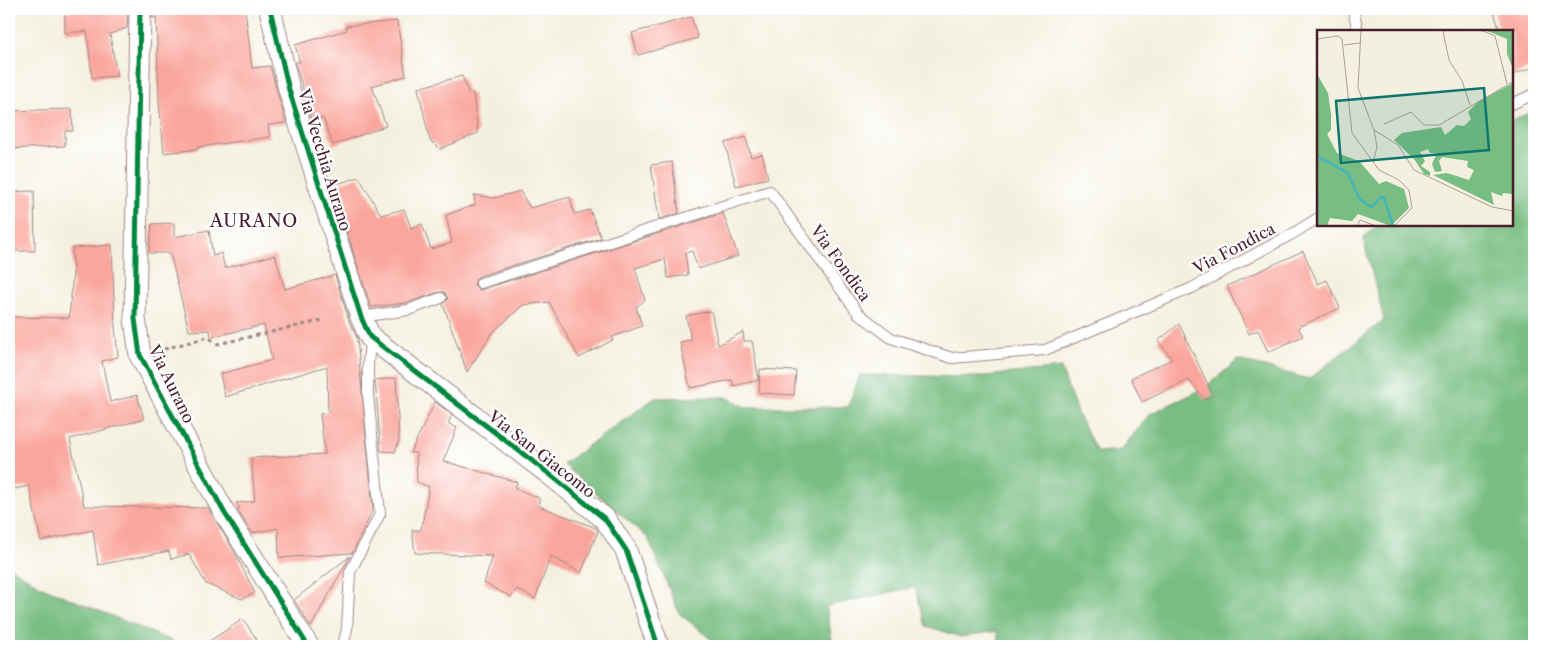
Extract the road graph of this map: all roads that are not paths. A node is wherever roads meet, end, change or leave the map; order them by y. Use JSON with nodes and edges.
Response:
{"nodes":[{"id":1,"x":140,"y":9,"type":"edge"},
{"id":2,"x":270,"y":9,"type":"edge"},
{"id":3,"x":1353,"y":9,"type":"edge"},
{"id":4,"x":1358,"y":30,"type":"edge"},
{"id":5,"x":1534,"y":94,"type":"edge"},
{"id":6,"x":1513,"y":104,"type":"edge"},
{"id":7,"x":1317,"y":219,"type":"edge"},
{"id":8,"x":481,"y":283,"type":"dead end"},
{"id":9,"x":441,"y":298,"type":"dead end"},
{"id":10,"x":358,"y":317,"type":"junction"},
{"id":11,"x":370,"y":337,"type":"junction"},
{"id":12,"x":308,"y":646,"type":"edge"},
{"id":13,"x":343,"y":646,"type":"edge"},
{"id":14,"x":658,"y":646,"type":"edge"}],
"edges":[{"from":1,"to":12,"type":"street","name":"Via Aurano"},
{"from":2,"to":10,"type":"street","name":"Via Vecchia Aurano"},
{"from":3,"to":4,"type":"lane"},
{"from":5,"to":6,"type":"lane"},
{"from":7,"to":8,"type":"lane","name":"Via Fondica"},
{"from":9,"to":10,"type":"lane"},
{"from":10,"to":11,"type":"street","name":"Via San Giacomo"},
{"from":11,"to":13,"type":"lane"},
{"from":11,"to":14,"type":"street","name":"Via San Giacomo"}]}
